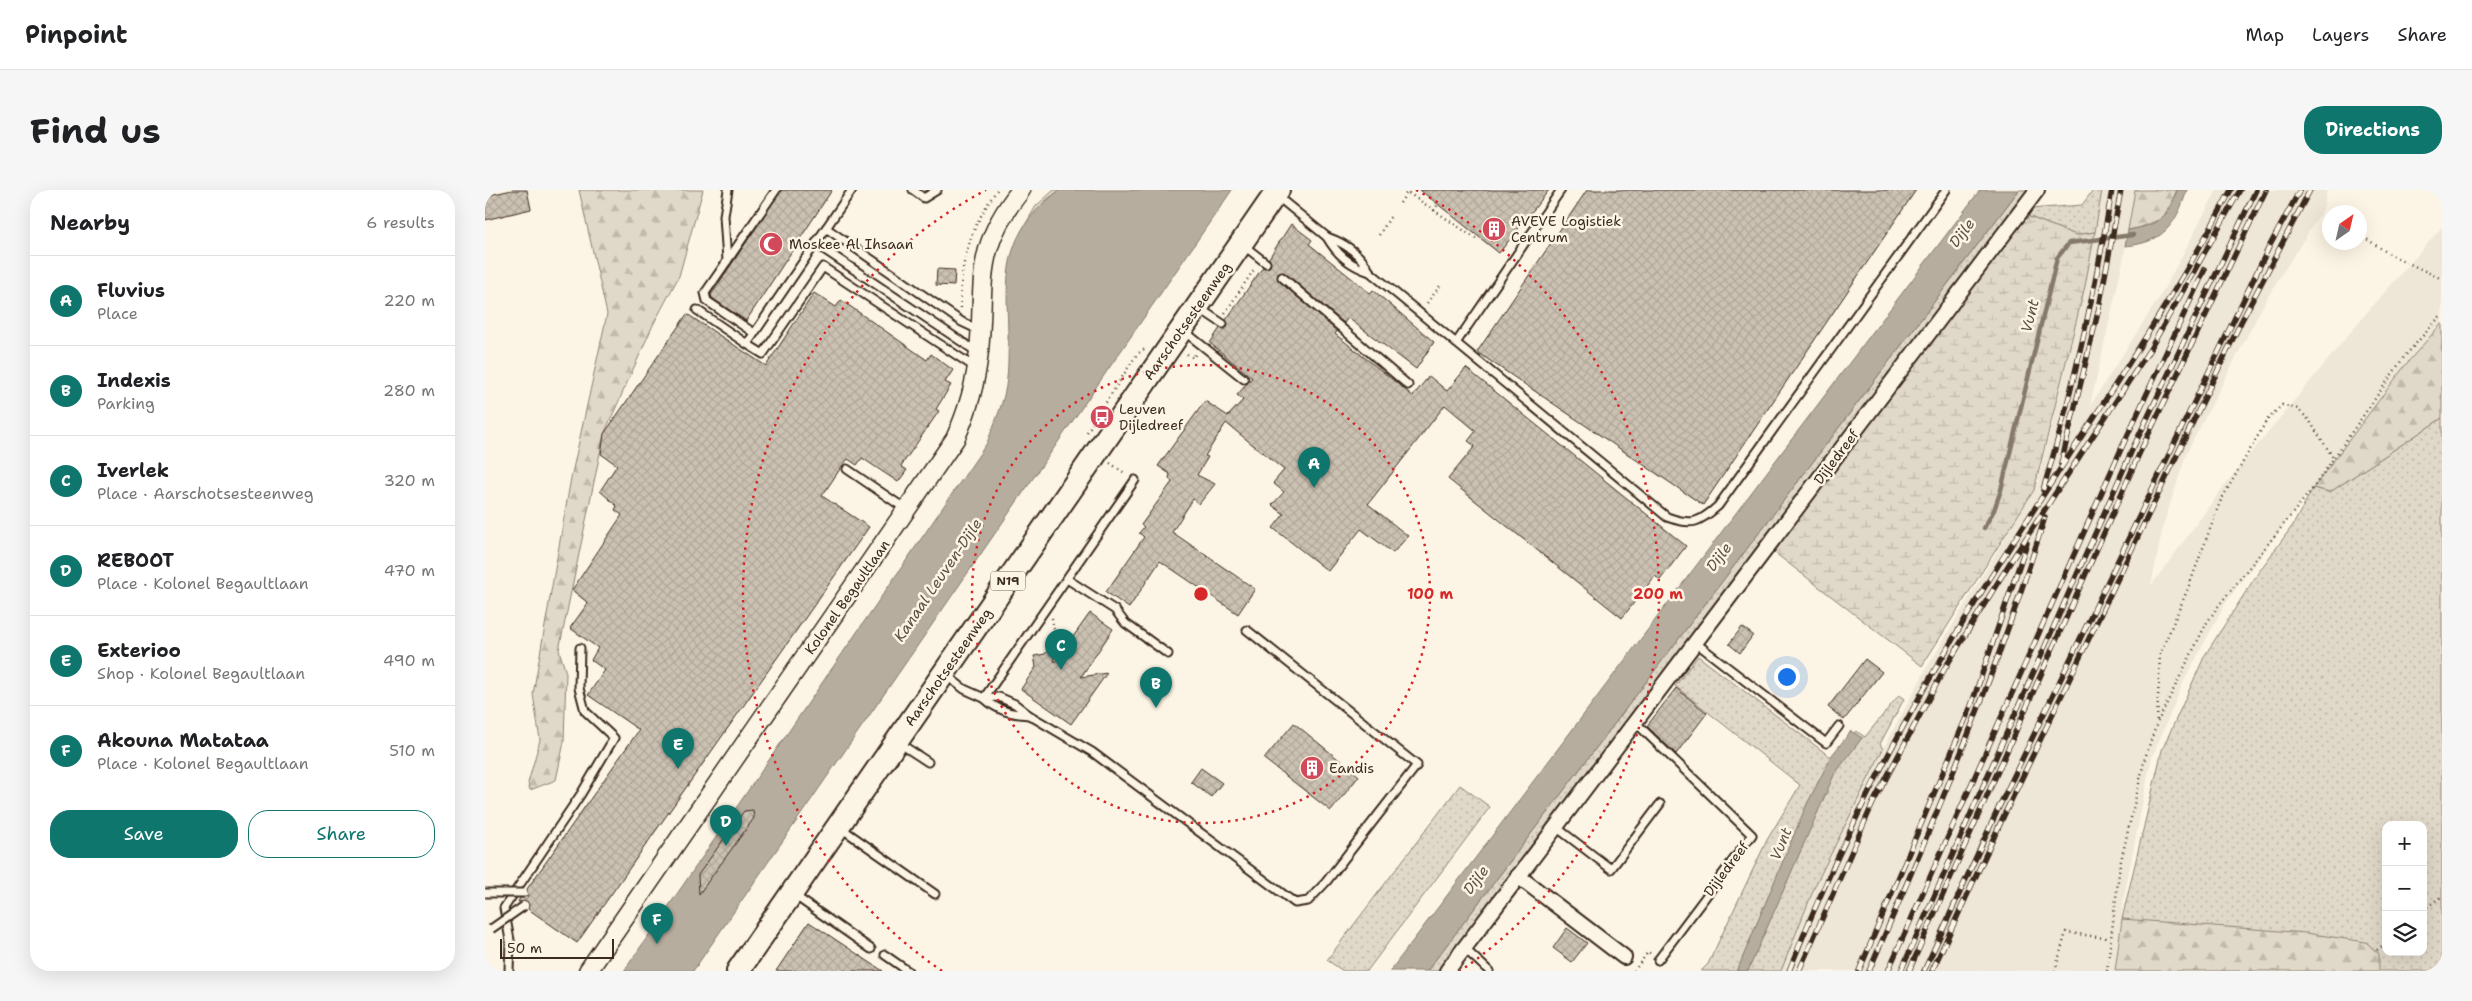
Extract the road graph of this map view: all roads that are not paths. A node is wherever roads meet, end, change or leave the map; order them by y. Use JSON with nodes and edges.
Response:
{"nodes":[{"id":1,"x":728,"y":190,"type":"edge"},
{"id":2,"x":776,"y":190,"type":"edge"},
{"id":3,"x":852,"y":190,"type":"edge"},
{"id":4,"x":913,"y":190,"type":"edge"},
{"id":5,"x":937,"y":190,"type":"edge"},
{"id":6,"x":1021,"y":190,"type":"edge"},
{"id":7,"x":1561,"y":190,"type":"edge"},
{"id":8,"x":1946,"y":190,"type":"edge"},
{"id":9,"x":2037,"y":190,"type":"edge"},
{"id":10,"x":1276,"y":192,"type":"edge"},
{"id":11,"x":826,"y":228,"type":"junction"},
{"id":12,"x":1327,"y":237,"type":"junction"},
{"id":13,"x":1241,"y":243,"type":"junction"},
{"id":14,"x":816,"y":244,"type":"junction"},
{"id":15,"x":727,"y":261,"type":"junction"},
{"id":16,"x":1266,"y":263,"type":"dead end"},
{"id":17,"x":1370,"y":272,"type":"junction"},
{"id":18,"x":1282,"y":278,"type":"dead end"},
{"id":19,"x":1197,"y":307,"type":"junction"},
{"id":20,"x":697,"y":310,"type":"dead end"},
{"id":21,"x":1223,"y":324,"type":"dead end"},
{"id":22,"x":1181,"y":329,"type":"junction"},
{"id":23,"x":981,"y":330,"type":"junction"},
{"id":24,"x":754,"y":333,"type":"junction"},
{"id":25,"x":1456,"y":343,"type":"junction"},
{"id":26,"x":747,"y":344,"type":"junction"},
{"id":27,"x":978,"y":361,"type":"junction"},
{"id":28,"x":1244,"y":379,"type":"dead end"},
{"id":29,"x":1408,"y":385,"type":"dead end"},
{"id":30,"x":847,"y":469,"type":"dead end"},
{"id":31,"x":1135,"y":480,"type":"road end"},
{"id":32,"x":907,"y":510,"type":"junction"},
{"id":33,"x":1067,"y":579,"type":"junction"},
{"id":34,"x":1247,"y":630,"type":"dead end"},
{"id":35,"x":1696,"y":643,"type":"junction"},
{"id":36,"x":580,"y":648,"type":"dead end"},
{"id":37,"x":1168,"y":654,"type":"dead end"},
{"id":38,"x":944,"y":674,"type":"junction"},
{"id":39,"x":984,"y":698,"type":"junction"},
{"id":40,"x":1029,"y":715,"type":"junction"},
{"id":41,"x":1635,"y":723,"type":"junction"},
{"id":42,"x":1839,"y":726,"type":"dead end"},
{"id":43,"x":897,"y":741,"type":"junction"},
{"id":44,"x":928,"y":762,"type":"dead end"},
{"id":45,"x":1660,"y":804,"type":"dead end"},
{"id":46,"x":838,"y":826,"type":"junction"},
{"id":47,"x":1556,"y":828,"type":"junction"},
{"id":48,"x":1518,"y":876,"type":"junction"},
{"id":49,"x":485,"y":893,"type":"edge"},
{"id":50,"x":524,"y":893,"type":"dead end"},
{"id":51,"x":792,"y":894,"type":"junction"},
{"id":52,"x":935,"y":894,"type":"dead end"},
{"id":53,"x":524,"y":906,"type":"dead end"},
{"id":54,"x":488,"y":930,"type":"edge"},
{"id":55,"x":1464,"y":948,"type":"junction"},
{"id":56,"x":871,"y":949,"type":"dead end"},
{"id":57,"x":885,"y":955,"type":"dead end"},
{"id":58,"x":1624,"y":957,"type":"dead end"},
{"id":59,"x":1658,"y":960,"type":"road end"},
{"id":60,"x":509,"y":971,"type":"edge"},
{"id":61,"x":588,"y":971,"type":"edge"},
{"id":62,"x":738,"y":971,"type":"edge"},
{"id":63,"x":908,"y":971,"type":"edge"},
{"id":64,"x":1447,"y":971,"type":"edge"},
{"id":65,"x":1489,"y":971,"type":"edge"}],
"edges":[{"from":1,"to":15,"type":"lane"},
{"from":2,"to":15,"type":"lane"},
{"from":3,"to":11,"type":"lane"},
{"from":4,"to":5,"type":"lane"},
{"from":6,"to":23,"type":"street","name":"Kolonel Begaultlaan"},
{"from":7,"to":25,"type":"lane"},
{"from":8,"to":25,"type":"lane"},
{"from":9,"to":35,"type":"street","name":"Dijledreef"},
{"from":10,"to":12,"type":"lane"},
{"from":10,"to":13,"type":"main road","name":"Aarschotsesteenweg","number":"N19"},
{"from":11,"to":14,"type":"lane"},
{"from":11,"to":23,"type":"lane"},
{"from":12,"to":17,"type":"lane"},
{"from":12,"to":17,"type":"lane"},
{"from":13,"to":16,"type":"lane"},
{"from":13,"to":19,"type":"main road","name":"Aarschotsesteenweg","number":"N19"},
{"from":14,"to":24,"type":"lane"},
{"from":14,"to":27,"type":"lane"},
{"from":15,"to":24,"type":"lane"},
{"from":17,"to":25,"type":"lane"},
{"from":18,"to":29,"type":"lane"},
{"from":19,"to":21,"type":"lane"},
{"from":19,"to":22,"type":"main road","name":"Aarschotsesteenweg","number":"N19"},
{"from":20,"to":26,"type":"lane"},
{"from":22,"to":28,"type":"lane"},
{"from":22,"to":38,"type":"main road","name":"Aarschotsesteenweg","number":"N19"},
{"from":23,"to":27,"type":"street","name":"Kolonel Begaultlaan"},
{"from":24,"to":26,"type":"lane"},
{"from":26,"to":27,"type":"lane"},
{"from":27,"to":32,"type":"street","name":"Kolonel Begaultlaan"},
{"from":30,"to":32,"type":"lane"},
{"from":31,"to":33,"type":"lane"},
{"from":32,"to":61,"type":"street","name":"Kolonel Begaultlaan"},
{"from":33,"to":37,"type":"lane"},
{"from":33,"to":39,"type":"lane"},
{"from":34,"to":40,"type":"lane"},
{"from":35,"to":41,"type":"street","name":"Dijledreef"},
{"from":35,"to":42,"type":"lane"},
{"from":36,"to":60,"type":"lane"},
{"from":38,"to":39,"type":"lane"},
{"from":38,"to":43,"type":"main road","name":"Aarschotsesteenweg","number":"N19"},
{"from":39,"to":40,"type":"lane"},
{"from":39,"to":40,"type":"lane"},
{"from":41,"to":47,"type":"street","name":"Dijledreef"},
{"from":41,"to":59,"type":"lane","name":"Dijledreef"},
{"from":43,"to":44,"type":"lane"},
{"from":43,"to":46,"type":"main road","name":"Aarschotsesteenweg","number":"N19"},
{"from":45,"to":47,"type":"lane"},
{"from":46,"to":51,"type":"main road","name":"Aarschotsesteenweg","number":"N19"},
{"from":46,"to":52,"type":"lane"},
{"from":47,"to":48,"type":"street","name":"Dijledreef"},
{"from":48,"to":55,"type":"street","name":"Dijledreef"},
{"from":48,"to":58,"type":"street"},
{"from":49,"to":50,"type":"lane","bridge":true},
{"from":51,"to":56,"type":"lane"},
{"from":51,"to":62,"type":"main road","name":"Aarschotsesteenweg","number":"N19"},
{"from":53,"to":54,"type":"lane","bridge":true},
{"from":55,"to":64,"type":"street","name":"Dijledreef"},
{"from":55,"to":65,"type":"lane"},
{"from":57,"to":63,"type":"lane"}]}
